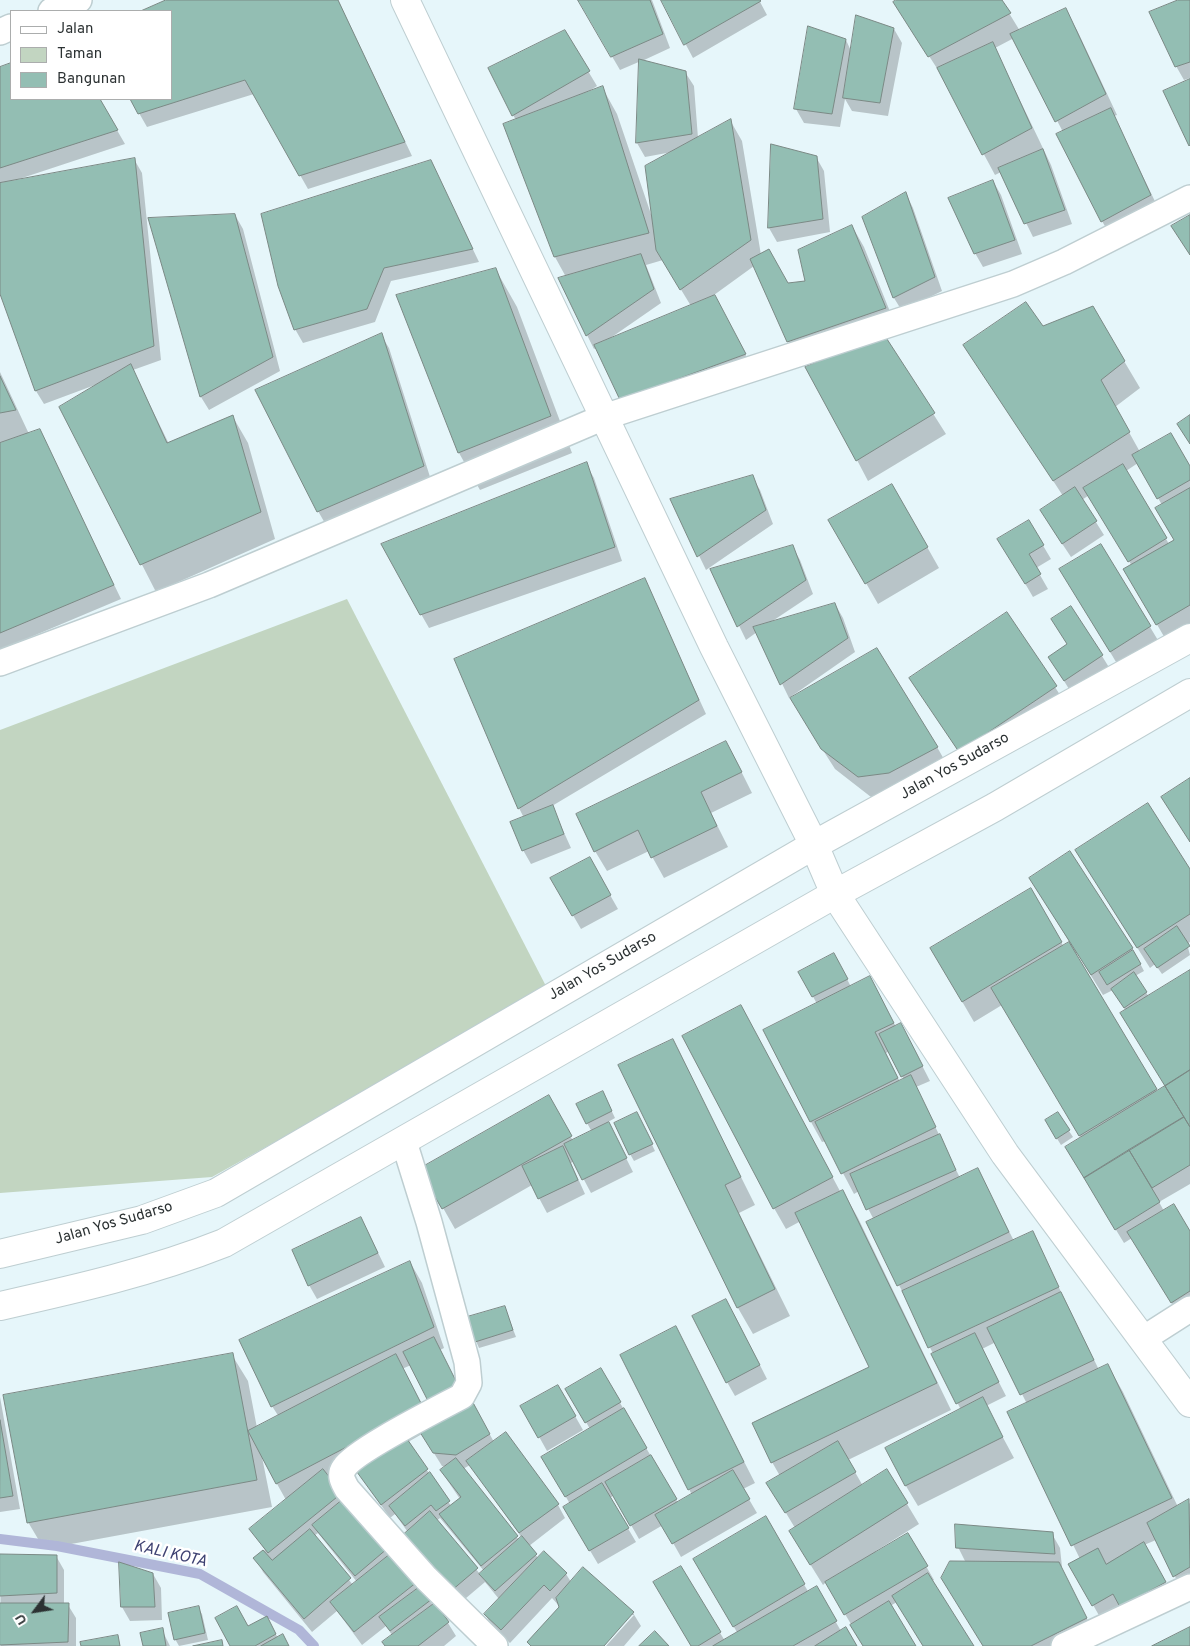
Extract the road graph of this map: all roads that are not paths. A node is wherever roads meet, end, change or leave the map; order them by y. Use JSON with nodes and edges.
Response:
{"nodes":[{"id":1,"x":79,"y":0,"type":"edge"},
{"id":2,"x":405,"y":0,"type":"edge"},
{"id":3,"x":54,"y":10,"type":"edge"},
{"id":4,"x":1190,"y":198,"type":"edge"},
{"id":5,"x":604,"y":417,"type":"junction"},
{"id":6,"x":1190,"y":638,"type":"edge"},
{"id":7,"x":0,"y":664,"type":"edge"},
{"id":8,"x":1190,"y":693,"type":"edge"},
{"id":9,"x":814,"y":845,"type":"junction"},
{"id":10,"x":835,"y":894,"type":"junction"},
{"id":11,"x":404,"y":1142,"type":"junction"},
{"id":12,"x":0,"y":1254,"type":"edge"},
{"id":13,"x":0,"y":1306,"type":"edge"},
{"id":14,"x":1190,"y":1309,"type":"edge"},
{"id":15,"x":1143,"y":1339,"type":"junction"},
{"id":16,"x":1190,"y":1403,"type":"edge"},
{"id":17,"x":1188,"y":1592,"type":"edge"},
{"id":18,"x":495,"y":1646,"type":"edge"},
{"id":19,"x":1064,"y":1646,"type":"edge"}],
"edges":[{"from":1,"to":3,"type":"street"},
{"from":2,"to":5,"type":"main road"},
{"from":4,"to":5,"type":"street"},
{"from":5,"to":7,"type":"street"},
{"from":5,"to":9,"type":"main road"},
{"from":6,"to":9,"type":"main road","name":"Jalan Yos Sudarso"},
{"from":8,"to":10,"type":"main road"},
{"from":9,"to":10,"type":"main road"},
{"from":9,"to":12,"type":"main road","name":"Jalan Yos Sudarso"},
{"from":10,"to":11,"type":"main road"},
{"from":10,"to":15,"type":"main road"},
{"from":11,"to":13,"type":"main road"},
{"from":11,"to":18,"type":"street"},
{"from":14,"to":15,"type":"street"},
{"from":15,"to":16,"type":"main road"},
{"from":17,"to":19,"type":"street"}]}
